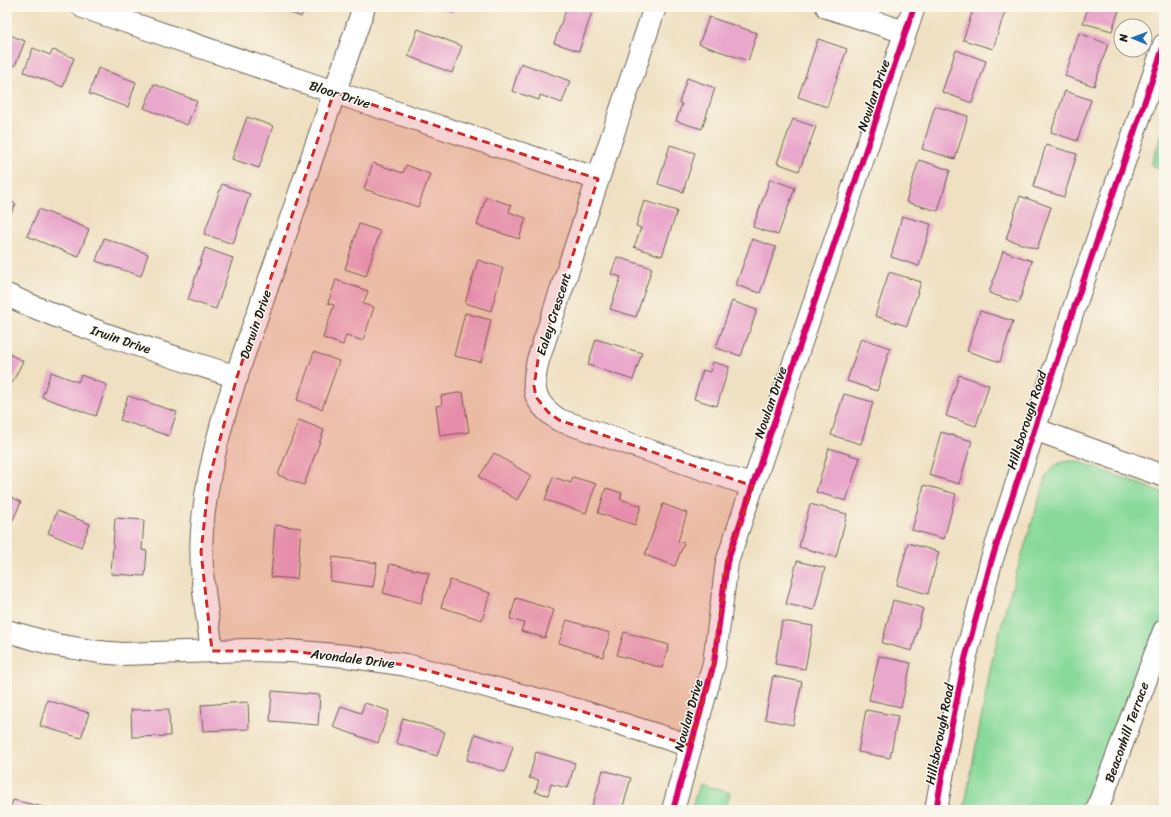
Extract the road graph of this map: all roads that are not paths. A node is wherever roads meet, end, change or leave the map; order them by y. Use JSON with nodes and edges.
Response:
{"nodes":[{"id":1,"x":83,"y":7,"type":"edge"},
{"id":2,"x":364,"y":7,"type":"edge"},
{"id":3,"x":656,"y":7,"type":"edge"},
{"id":4,"x":827,"y":7,"type":"edge"},
{"id":5,"x":914,"y":7,"type":"edge"},
{"id":6,"x":905,"y":32,"type":"junction"},
{"id":7,"x":1164,"y":45,"type":"edge"},
{"id":8,"x":334,"y":92,"type":"junction"},
{"id":9,"x":598,"y":179,"type":"junction"},
{"id":10,"x":7,"y":295,"type":"edge"},
{"id":11,"x":236,"y":376,"type":"junction"},
{"id":12,"x":1034,"y":429,"type":"junction"},
{"id":13,"x":1164,"y":476,"type":"edge"},
{"id":14,"x":753,"y":486,"type":"junction"},
{"id":15,"x":7,"y":631,"type":"edge"},
{"id":16,"x":1164,"y":631,"type":"edge"},
{"id":17,"x":212,"y":651,"type":"junction"},
{"id":18,"x":691,"y":746,"type":"junction"},
{"id":19,"x":673,"y":810,"type":"edge"},
{"id":20,"x":936,"y":810,"type":"edge"},
{"id":21,"x":1097,"y":810,"type":"edge"}],
"edges":[{"from":1,"to":8,"type":"street","name":"Bloor Drive"},
{"from":2,"to":8,"type":"street","name":"Darwin Drive"},
{"from":3,"to":9,"type":"street","name":"Ealey Crescent"},
{"from":4,"to":6,"type":"street"},
{"from":5,"to":6,"type":"street","name":"Nowlan Drive"},
{"from":6,"to":14,"type":"street","name":"Nowlan Drive"},
{"from":7,"to":12,"type":"street","name":"Hillsborough Road"},
{"from":8,"to":9,"type":"street","name":"Bloor Drive"},
{"from":8,"to":11,"type":"street","name":"Darwin Drive"},
{"from":9,"to":14,"type":"street","name":"Ealey Crescent"},
{"from":10,"to":11,"type":"street","name":"Irwin Drive"},
{"from":11,"to":17,"type":"street","name":"Darwin Drive"},
{"from":12,"to":13,"type":"street"},
{"from":12,"to":20,"type":"street","name":"Hillsborough Road"},
{"from":14,"to":18,"type":"street","name":"Nowlan Drive"},
{"from":15,"to":17,"type":"street","name":"Avondale Drive"},
{"from":16,"to":21,"type":"street","name":"Beaconhill Terrace"},
{"from":17,"to":18,"type":"street","name":"Avondale Drive"},
{"from":18,"to":19,"type":"street","name":"Nowlan Drive"}]}
